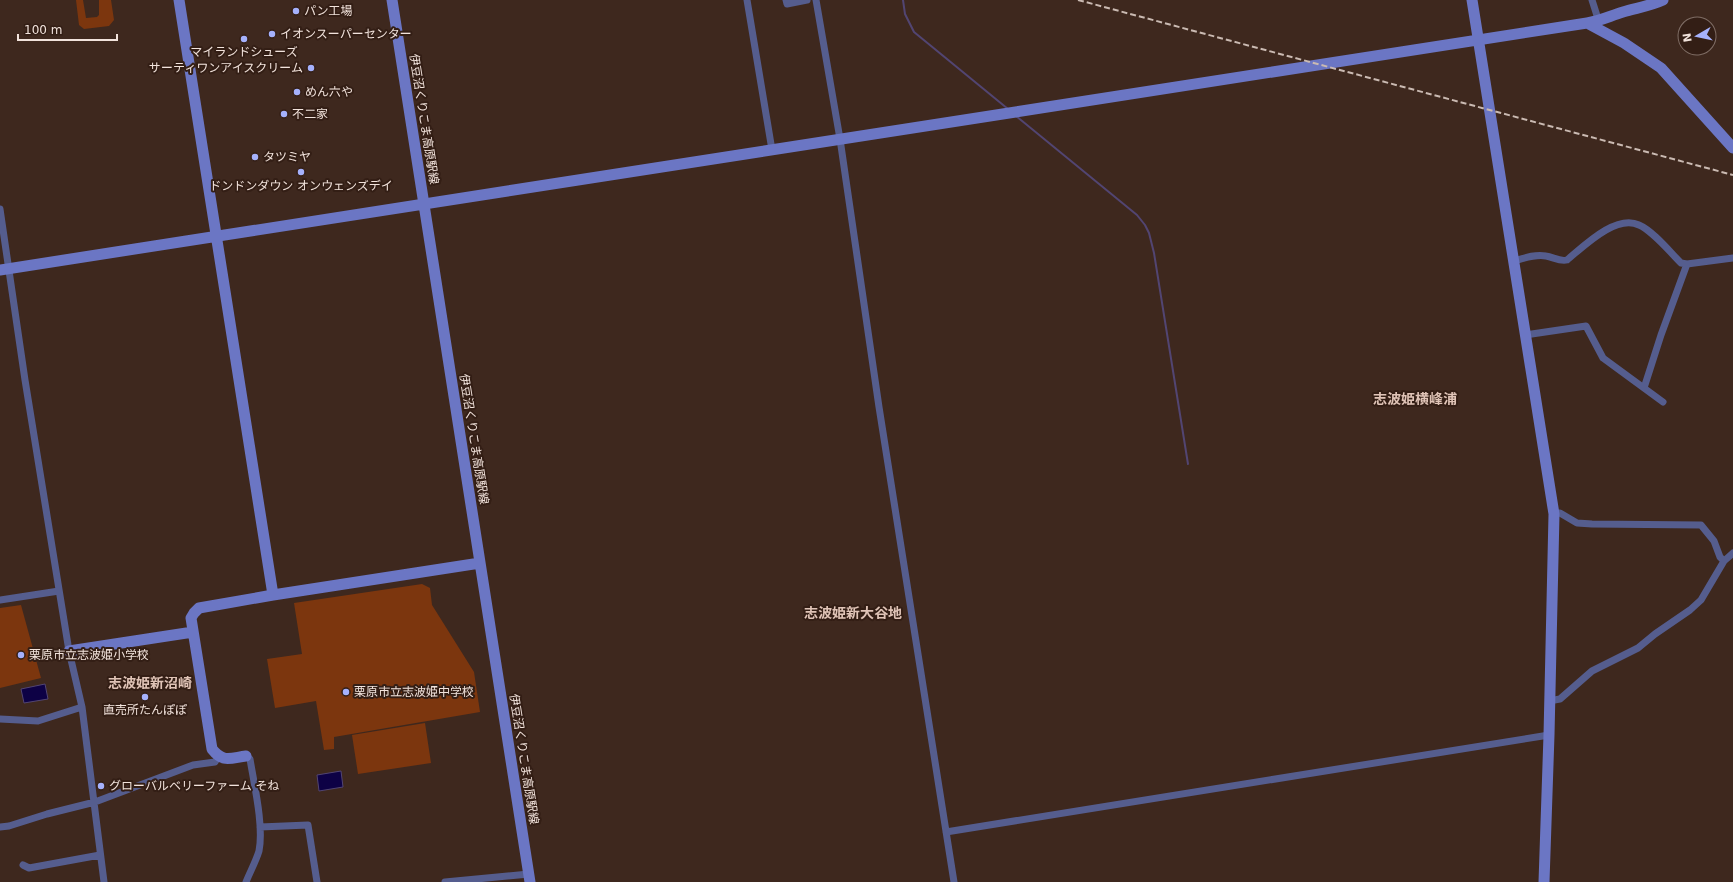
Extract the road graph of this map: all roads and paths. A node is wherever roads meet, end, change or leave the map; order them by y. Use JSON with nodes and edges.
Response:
{"nodes":[{"id":1,"x":180,"y":0,"type":"edge"},
{"id":2,"x":392,"y":0,"type":"edge"},
{"id":3,"x":747,"y":0,"type":"edge"},
{"id":4,"x":786,"y":0,"type":"edge"},
{"id":5,"x":807,"y":0,"type":"edge"},
{"id":6,"x":816,"y":0,"type":"edge"},
{"id":7,"x":1472,"y":0,"type":"edge"},
{"id":8,"x":1592,"y":0,"type":"edge"},
{"id":9,"x":1663,"y":0,"type":"edge"},
{"id":10,"x":1599,"y":22,"type":"junction"},
{"id":11,"x":1587,"y":23,"type":"junction"},
{"id":12,"x":1478,"y":39,"type":"junction"},
{"id":13,"x":840,"y":140,"type":"junction"},
{"id":14,"x":1733,"y":148,"type":"edge"},
{"id":15,"x":772,"y":150,"type":"junction"},
{"id":16,"x":424,"y":204,"type":"junction"},
{"id":17,"x":0,"y":209,"type":"edge"},
{"id":18,"x":217,"y":237,"type":"junction"},
{"id":19,"x":1733,"y":258,"type":"edge"},
{"id":20,"x":1514,"y":261,"type":"junction"},
{"id":21,"x":1687,"y":264,"type":"junction"},
{"id":22,"x":4,"y":269,"type":"edge"},
{"id":23,"x":1525,"y":336,"type":"junction"},
{"id":24,"x":1644,"y":388,"type":"junction"},
{"id":25,"x":1663,"y":402,"type":"dead end"},
{"id":26,"x":1554,"y":514,"type":"junction"},
{"id":27,"x":1733,"y":553,"type":"edge"},
{"id":28,"x":1724,"y":562,"type":"junction"},
{"id":29,"x":480,"y":563,"type":"junction"},
{"id":30,"x":59,"y":591,"type":"junction"},
{"id":31,"x":272,"y":595,"type":"junction"},
{"id":32,"x":0,"y":600,"type":"edge"},
{"id":33,"x":193,"y":632,"type":"junction"},
{"id":34,"x":69,"y":651,"type":"junction"},
{"id":35,"x":1549,"y":701,"type":"junction"},
{"id":36,"x":82,"y":707,"type":"junction"},
{"id":37,"x":0,"y":719,"type":"edge"},
{"id":38,"x":1549,"y":735,"type":"junction"},
{"id":39,"x":246,"y":756,"type":"joint"},
{"id":40,"x":218,"y":757,"type":"junction"},
{"id":41,"x":95,"y":802,"type":"junction"},
{"id":42,"x":0,"y":827,"type":"edge"},
{"id":43,"x":260,"y":827,"type":"junction"},
{"id":44,"x":946,"y":832,"type":"junction"},
{"id":45,"x":100,"y":856,"type":"junction"},
{"id":46,"x":24,"y":865,"type":"dead end"},
{"id":47,"x":529,"y":878,"type":"edge"},
{"id":48,"x":104,"y":882,"type":"edge"},
{"id":49,"x":246,"y":882,"type":"edge"},
{"id":50,"x":317,"y":882,"type":"edge"},
{"id":51,"x":445,"y":882,"type":"edge"},
{"id":52,"x":954,"y":882,"type":"edge"},
{"id":53,"x":1544,"y":882,"type":"edge"}],
"edges":[{"from":1,"to":18,"type":"street"},
{"from":2,"to":16,"type":"street","name":"伊豆沼くりこま高原駅線"},
{"from":3,"to":15,"type":"street"},
{"from":4,"to":5,"type":"street"},
{"from":6,"to":13,"type":"street"},
{"from":7,"to":12,"type":"street"},
{"from":8,"to":10,"type":"street"},
{"from":9,"to":10,"type":"street"},
{"from":10,"to":11,"type":"street"},
{"from":11,"to":12,"type":"street"},
{"from":11,"to":14,"type":"street"},
{"from":12,"to":13,"type":"street"},
{"from":12,"to":20,"type":"street"},
{"from":13,"to":15,"type":"street"},
{"from":13,"to":44,"type":"street"},
{"from":15,"to":16,"type":"street"},
{"from":16,"to":18,"type":"street"},
{"from":16,"to":29,"type":"street","name":"伊豆沼くりこま高原駅線"},
{"from":17,"to":22,"type":"street"},
{"from":18,"to":22,"type":"street"},
{"from":18,"to":31,"type":"street"},
{"from":19,"to":21,"type":"street"},
{"from":20,"to":21,"type":"street"},
{"from":20,"to":23,"type":"street"},
{"from":21,"to":24,"type":"street"},
{"from":22,"to":30,"type":"street"},
{"from":23,"to":24,"type":"street"},
{"from":23,"to":26,"type":"street"},
{"from":24,"to":25,"type":"street"},
{"from":26,"to":28,"type":"street"},
{"from":26,"to":35,"type":"street"},
{"from":27,"to":28,"type":"street"},
{"from":28,"to":35,"type":"street"},
{"from":29,"to":31,"type":"street"},
{"from":29,"to":47,"type":"street","name":"伊豆沼くりこま高原駅線"},
{"from":30,"to":32,"type":"street"},
{"from":30,"to":34,"type":"street"},
{"from":31,"to":33,"type":"street"},
{"from":33,"to":34,"type":"street"},
{"from":33,"to":40,"type":"street"},
{"from":34,"to":36,"type":"street"},
{"from":35,"to":38,"type":"street"},
{"from":36,"to":37,"type":"street"},
{"from":36,"to":41,"type":"street"},
{"from":38,"to":44,"type":"street"},
{"from":38,"to":53,"type":"street"},
{"from":39,"to":40,"type":"street"},
{"from":39,"to":43,"type":"street"},
{"from":40,"to":41,"type":"street"},
{"from":41,"to":42,"type":"street"},
{"from":41,"to":45,"type":"street"},
{"from":43,"to":49,"type":"street"},
{"from":43,"to":50,"type":"street"},
{"from":44,"to":52,"type":"street"},
{"from":45,"to":46,"type":"street"},
{"from":45,"to":48,"type":"street"},
{"from":47,"to":51,"type":"street"}]}
